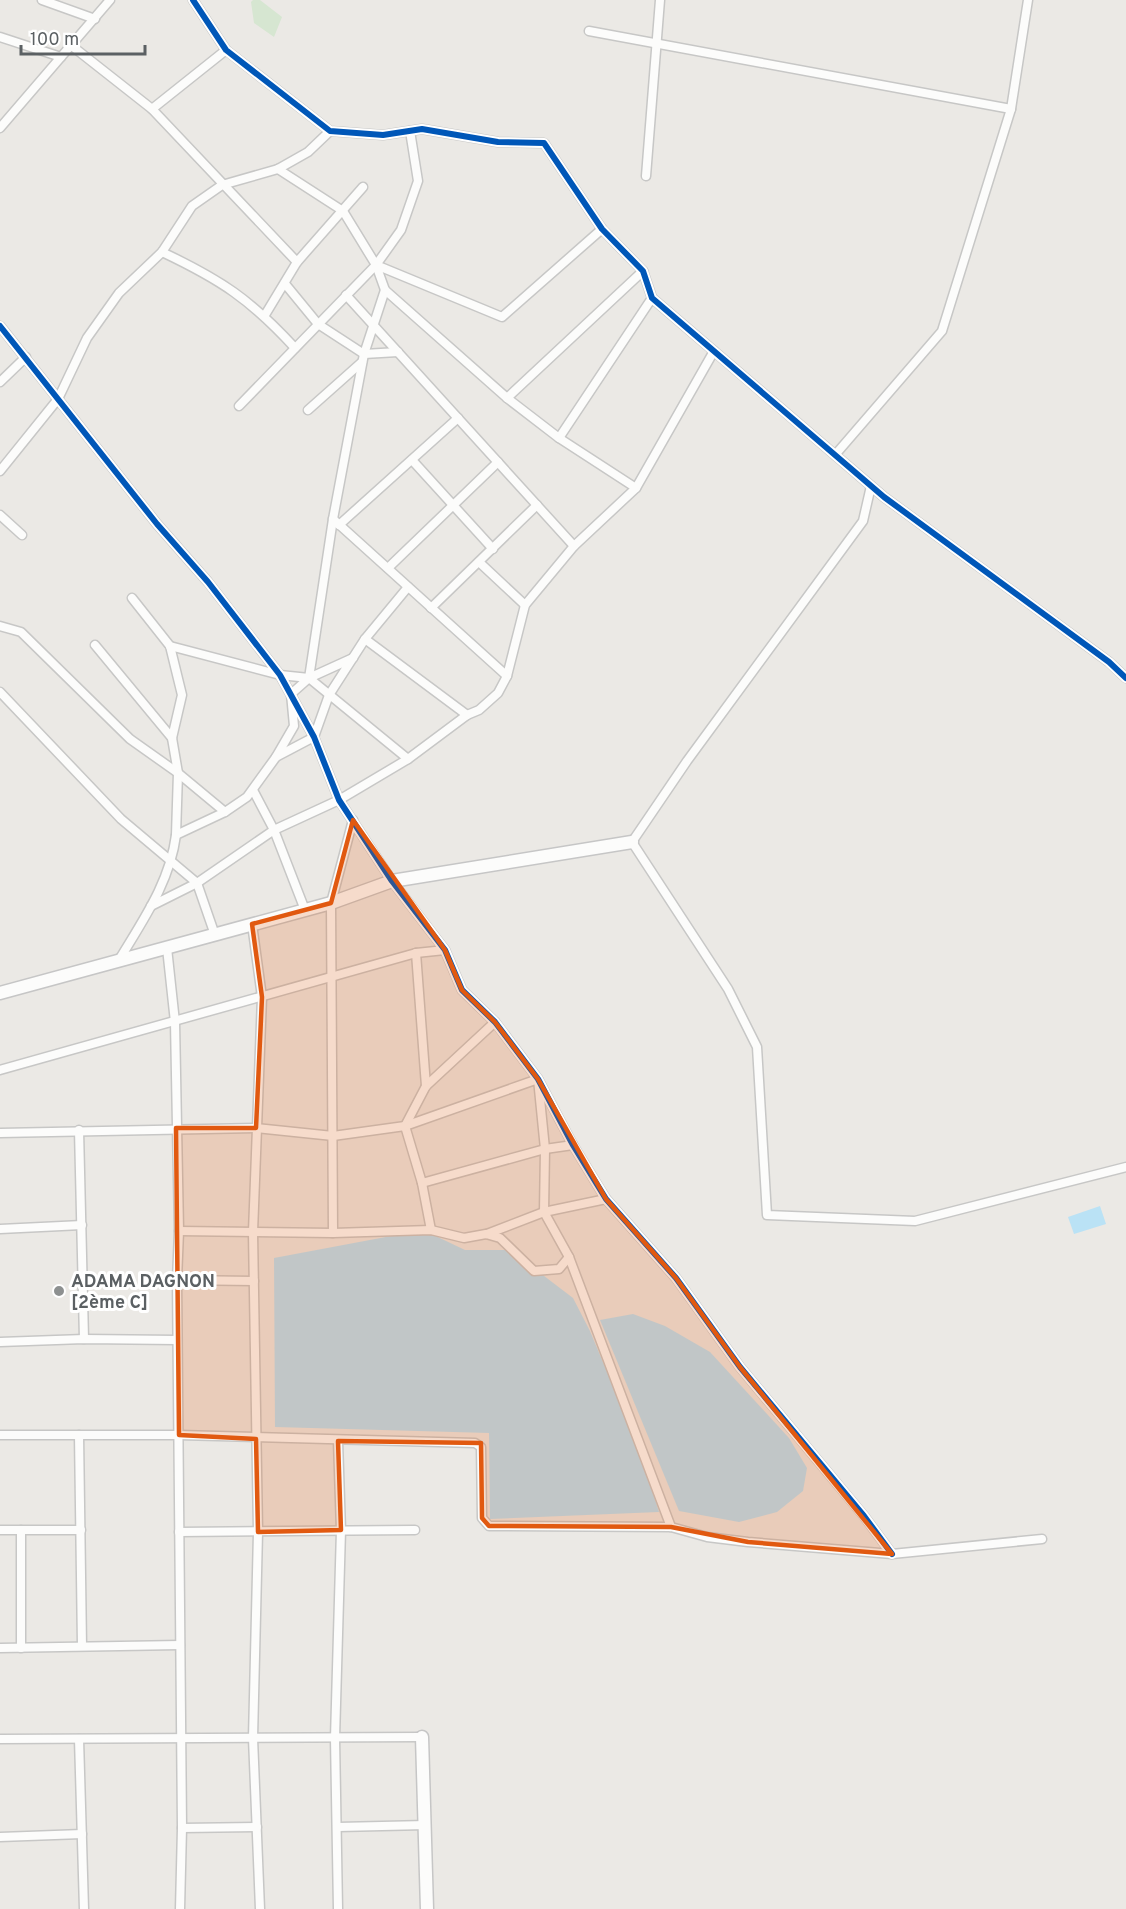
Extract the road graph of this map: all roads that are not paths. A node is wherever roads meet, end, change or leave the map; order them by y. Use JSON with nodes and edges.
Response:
{"nodes":[{"id":1,"x":42,"y":0,"type":"edge"},
{"id":2,"x":110,"y":0,"type":"edge"},
{"id":3,"x":193,"y":0,"type":"edge"},
{"id":4,"x":660,"y":0,"type":"edge"},
{"id":5,"x":1028,"y":0,"type":"edge"},
{"id":6,"x":95,"y":19,"type":"junction"},
{"id":7,"x":590,"y":31,"type":"dead end"},
{"id":8,"x":0,"y":37,"type":"edge"},
{"id":9,"x":657,"y":43,"type":"junction"},
{"id":10,"x":72,"y":46,"type":"junction"},
{"id":11,"x":226,"y":50,"type":"junction"},
{"id":12,"x":61,"y":57,"type":"junction"},
{"id":13,"x":152,"y":109,"type":"junction"},
{"id":14,"x":1011,"y":109,"type":"junction"},
{"id":15,"x":0,"y":129,"type":"edge"},
{"id":16,"x":410,"y":130,"type":"junction"},
{"id":17,"x":330,"y":131,"type":"junction"},
{"id":18,"x":278,"y":169,"type":"junction"},
{"id":19,"x":646,"y":176,"type":"dead end"},
{"id":20,"x":222,"y":185,"type":"junction"},
{"id":21,"x":363,"y":187,"type":"dead end"},
{"id":22,"x":343,"y":211,"type":"junction"},
{"id":23,"x":602,"y":229,"type":"junction"},
{"id":24,"x":162,"y":252,"type":"junction"},
{"id":25,"x":297,"y":262,"type":"junction"},
{"id":26,"x":376,"y":265,"type":"junction"},
{"id":27,"x":643,"y":271,"type":"junction"},
{"id":28,"x":285,"y":285,"type":"junction"},
{"id":29,"x":386,"y":290,"type":"junction"},
{"id":30,"x":346,"y":295,"type":"junction"},
{"id":31,"x":652,"y":298,"type":"junction"},
{"id":32,"x":265,"y":315,"type":"junction"},
{"id":33,"x":372,"y":323,"type":"junction"},
{"id":34,"x":318,"y":324,"type":"junction"},
{"id":35,"x":0,"y":326,"type":"edge"},
{"id":36,"x":295,"y":348,"type":"junction"},
{"id":37,"x":714,"y":351,"type":"junction"},
{"id":38,"x":398,"y":352,"type":"junction"},
{"id":39,"x":26,"y":357,"type":"junction"},
{"id":40,"x":363,"y":358,"type":"junction"},
{"id":41,"x":0,"y":382,"type":"edge"},
{"id":42,"x":507,"y":398,"type":"junction"},
{"id":43,"x":58,"y":399,"type":"junction"},
{"id":44,"x":239,"y":406,"type":"dead end"},
{"id":45,"x":308,"y":410,"type":"dead end"},
{"id":46,"x":458,"y":418,"type":"junction"},
{"id":47,"x":559,"y":438,"type":"junction"},
{"id":48,"x":835,"y":455,"type":"junction"},
{"id":49,"x":412,"y":460,"type":"junction"},
{"id":50,"x":498,"y":462,"type":"junction"},
{"id":51,"x":0,"y":471,"type":"edge"},
{"id":52,"x":871,"y":486,"type":"junction"},
{"id":53,"x":636,"y":488,"type":"junction"},
{"id":54,"x":454,"y":505,"type":"junction"},
{"id":55,"x":537,"y":505,"type":"junction"},
{"id":56,"x":0,"y":515,"type":"edge"},
{"id":57,"x":336,"y":522,"type":"junction"},
{"id":58,"x":22,"y":535,"type":"dead end"},
{"id":59,"x":574,"y":546,"type":"junction"},
{"id":60,"x":493,"y":549,"type":"junction"},
{"id":61,"x":479,"y":562,"type":"junction"},
{"id":62,"x":388,"y":568,"type":"junction"},
{"id":63,"x":408,"y":587,"type":"junction"},
{"id":64,"x":132,"y":598,"type":"dead end"},
{"id":65,"x":525,"y":605,"type":"junction"},
{"id":66,"x":431,"y":608,"type":"junction"},
{"id":67,"x":0,"y":626,"type":"edge"},
{"id":68,"x":365,"y":639,"type":"junction"},
{"id":69,"x":95,"y":645,"type":"dead end"},
{"id":70,"x":170,"y":646,"type":"junction"},
{"id":71,"x":355,"y":657,"type":"junction"},
{"id":72,"x":280,"y":675,"type":"junction"},
{"id":73,"x":507,"y":676,"type":"junction"},
{"id":74,"x":309,"y":678,"type":"junction"},
{"id":75,"x":1126,"y":678,"type":"edge"},
{"id":76,"x":0,"y":692,"type":"edge"},
{"id":77,"x":291,"y":694,"type":"junction"},
{"id":78,"x":329,"y":696,"type":"junction"},
{"id":79,"x":467,"y":715,"type":"junction"},
{"id":80,"x":314,"y":737,"type":"junction"},
{"id":81,"x":172,"y":738,"type":"junction"},
{"id":82,"x":276,"y":757,"type":"junction"},
{"id":83,"x":408,"y":759,"type":"junction"},
{"id":84,"x":178,"y":772,"type":"junction"},
{"id":85,"x":254,"y":790,"type":"junction"},
{"id":86,"x":339,"y":800,"type":"junction"},
{"id":87,"x":225,"y":812,"type":"junction"},
{"id":88,"x":353,"y":820,"type":"junction"},
{"id":89,"x":274,"y":830,"type":"junction"},
{"id":90,"x":176,"y":835,"type":"junction"},
{"id":91,"x":632,"y":842,"type":"junction"},
{"id":92,"x":173,"y":861,"type":"junction"},
{"id":93,"x":392,"y":880,"type":"junction"},
{"id":94,"x":196,"y":883,"type":"junction"},
{"id":95,"x":331,"y":903,"type":"junction"},
{"id":96,"x":151,"y":906,"type":"junction"},
{"id":97,"x":305,"y":910,"type":"junction"},
{"id":98,"x":252,"y":924,"type":"junction"},
{"id":99,"x":215,"y":934,"type":"junction"},
{"id":100,"x":167,"y":948,"type":"junction"},
{"id":101,"x":445,"y":950,"type":"junction"},
{"id":102,"x":416,"y":954,"type":"junction"},
{"id":103,"x":120,"y":960,"type":"junction"},
{"id":104,"x":333,"y":977,"type":"junction"},
{"id":105,"x":0,"y":993,"type":"edge"},
{"id":106,"x":262,"y":997,"type":"junction"},
{"id":107,"x":175,"y":1022,"type":"junction"},
{"id":108,"x":495,"y":1022,"type":"junction"},
{"id":109,"x":0,"y":1070,"type":"edge"},
{"id":110,"x":538,"y":1079,"type":"junction"},
{"id":111,"x":426,"y":1086,"type":"junction"},
{"id":112,"x":405,"y":1126,"type":"junction"},
{"id":113,"x":176,"y":1128,"type":"junction"},
{"id":114,"x":256,"y":1128,"type":"junction"},
{"id":115,"x":79,"y":1130,"type":"junction"},
{"id":116,"x":0,"y":1133,"type":"edge"},
{"id":117,"x":333,"y":1136,"type":"junction"},
{"id":118,"x":573,"y":1145,"type":"junction"},
{"id":119,"x":545,"y":1149,"type":"junction"},
{"id":120,"x":1126,"y":1167,"type":"edge"},
{"id":121,"x":422,"y":1183,"type":"junction"},
{"id":122,"x":606,"y":1199,"type":"junction"},
{"id":123,"x":544,"y":1212,"type":"junction"},
{"id":124,"x":81,"y":1225,"type":"junction"},
{"id":125,"x":0,"y":1228,"type":"edge"},
{"id":126,"x":431,"y":1230,"type":"junction"},
{"id":127,"x":179,"y":1231,"type":"junction"},
{"id":128,"x":253,"y":1232,"type":"junction"},
{"id":129,"x":333,"y":1233,"type":"junction"},
{"id":130,"x":486,"y":1234,"type":"junction"},
{"id":131,"x":569,"y":1257,"type":"junction"},
{"id":132,"x":177,"y":1280,"type":"junction"},
{"id":133,"x":254,"y":1281,"type":"junction"},
{"id":134,"x":84,"y":1339,"type":"junction"},
{"id":135,"x":177,"y":1340,"type":"junction"},
{"id":136,"x":0,"y":1342,"type":"edge"},
{"id":137,"x":79,"y":1435,"type":"junction"},
{"id":138,"x":179,"y":1435,"type":"junction"},
{"id":139,"x":0,"y":1436,"type":"edge"},
{"id":140,"x":256,"y":1439,"type":"junction"},
{"id":141,"x":338,"y":1441,"type":"junction"},
{"id":142,"x":670,"y":1527,"type":"junction"},
{"id":143,"x":0,"y":1530,"type":"edge"},
{"id":144,"x":21,"y":1530,"type":"junction"},
{"id":145,"x":81,"y":1530,"type":"junction"},
{"id":146,"x":341,"y":1530,"type":"junction"},
{"id":147,"x":416,"y":1530,"type":"dead end"},
{"id":148,"x":178,"y":1532,"type":"junction"},
{"id":149,"x":258,"y":1532,"type":"junction"},
{"id":150,"x":1042,"y":1539,"type":"dead end"},
{"id":151,"x":892,"y":1554,"type":"junction"},
{"id":152,"x":180,"y":1645,"type":"junction"},
{"id":153,"x":81,"y":1646,"type":"junction"},
{"id":154,"x":0,"y":1648,"type":"edge"},
{"id":155,"x":21,"y":1648,"type":"junction"},
{"id":156,"x":422,"y":1737,"type":"joint"},
{"id":157,"x":181,"y":1738,"type":"junction"},
{"id":158,"x":254,"y":1738,"type":"junction"},
{"id":159,"x":335,"y":1738,"type":"junction"},
{"id":160,"x":0,"y":1739,"type":"edge"},
{"id":161,"x":79,"y":1739,"type":"junction"},
{"id":162,"x":426,"y":1825,"type":"junction"},
{"id":163,"x":257,"y":1827,"type":"junction"},
{"id":164,"x":338,"y":1827,"type":"junction"},
{"id":165,"x":182,"y":1828,"type":"junction"},
{"id":166,"x":82,"y":1834,"type":"junction"},
{"id":167,"x":0,"y":1837,"type":"edge"},
{"id":168,"x":84,"y":1909,"type":"edge"},
{"id":169,"x":180,"y":1909,"type":"edge"},
{"id":170,"x":260,"y":1909,"type":"edge"},
{"id":171,"x":339,"y":1909,"type":"edge"},
{"id":172,"x":427,"y":1909,"type":"edge"}],
"edges":[{"from":1,"to":6,"type":"street"},
{"from":2,"to":6,"type":"street"},
{"from":3,"to":11,"type":"street"},
{"from":4,"to":9,"type":"street"},
{"from":5,"to":14,"type":"street"},
{"from":6,"to":10,"type":"street"},
{"from":7,"to":9,"type":"street"},
{"from":8,"to":12,"type":"street"},
{"from":9,"to":14,"type":"street"},
{"from":9,"to":19,"type":"street"},
{"from":10,"to":12,"type":"street"},
{"from":10,"to":13,"type":"street"},
{"from":11,"to":13,"type":"street"},
{"from":11,"to":17,"type":"street"},
{"from":12,"to":15,"type":"street"},
{"from":13,"to":20,"type":"street"},
{"from":14,"to":48,"type":"street"},
{"from":16,"to":17,"type":"street"},
{"from":16,"to":23,"type":"street"},
{"from":16,"to":26,"type":"street"},
{"from":17,"to":18,"type":"street"},
{"from":18,"to":20,"type":"street"},
{"from":18,"to":22,"type":"street"},
{"from":20,"to":24,"type":"street"},
{"from":20,"to":25,"type":"street"},
{"from":21,"to":22,"type":"street"},
{"from":22,"to":25,"type":"street"},
{"from":22,"to":26,"type":"street"},
{"from":23,"to":26,"type":"street"},
{"from":23,"to":27,"type":"street"},
{"from":24,"to":32,"type":"street"},
{"from":24,"to":43,"type":"street"},
{"from":25,"to":28,"type":"street"},
{"from":26,"to":29,"type":"street"},
{"from":26,"to":30,"type":"street"},
{"from":27,"to":31,"type":"street"},
{"from":27,"to":42,"type":"street"},
{"from":28,"to":32,"type":"street"},
{"from":28,"to":34,"type":"street"},
{"from":29,"to":33,"type":"street"},
{"from":29,"to":42,"type":"street"},
{"from":30,"to":33,"type":"street"},
{"from":30,"to":34,"type":"street"},
{"from":31,"to":37,"type":"street"},
{"from":31,"to":47,"type":"street"},
{"from":32,"to":36,"type":"street"},
{"from":33,"to":38,"type":"street"},
{"from":33,"to":40,"type":"street"},
{"from":34,"to":36,"type":"street"},
{"from":34,"to":40,"type":"street"},
{"from":35,"to":39,"type":"street"},
{"from":36,"to":44,"type":"street"},
{"from":37,"to":48,"type":"street"},
{"from":37,"to":53,"type":"street"},
{"from":38,"to":40,"type":"street"},
{"from":38,"to":46,"type":"street"},
{"from":39,"to":41,"type":"street"},
{"from":39,"to":43,"type":"street"},
{"from":40,"to":45,"type":"street"},
{"from":40,"to":57,"type":"street"},
{"from":42,"to":47,"type":"street"},
{"from":43,"to":51,"type":"street"},
{"from":43,"to":72,"type":"street"},
{"from":46,"to":49,"type":"street"},
{"from":46,"to":50,"type":"street"},
{"from":47,"to":53,"type":"street"},
{"from":48,"to":52,"type":"street"},
{"from":49,"to":54,"type":"street"},
{"from":49,"to":57,"type":"street"},
{"from":50,"to":54,"type":"street"},
{"from":50,"to":55,"type":"street"},
{"from":52,"to":75,"type":"street"},
{"from":52,"to":91,"type":"street"},
{"from":53,"to":59,"type":"street"},
{"from":54,"to":60,"type":"street"},
{"from":54,"to":62,"type":"street"},
{"from":55,"to":59,"type":"street"},
{"from":55,"to":60,"type":"street"},
{"from":56,"to":58,"type":"street"},
{"from":57,"to":62,"type":"street"},
{"from":57,"to":74,"type":"street"},
{"from":59,"to":65,"type":"street"},
{"from":60,"to":61,"type":"street"},
{"from":61,"to":65,"type":"street"},
{"from":61,"to":66,"type":"street"},
{"from":62,"to":63,"type":"street"},
{"from":63,"to":66,"type":"street"},
{"from":63,"to":68,"type":"street"},
{"from":64,"to":70,"type":"street"},
{"from":65,"to":73,"type":"street"},
{"from":66,"to":73,"type":"street"},
{"from":67,"to":84,"type":"street"},
{"from":68,"to":71,"type":"street"},
{"from":68,"to":79,"type":"street"},
{"from":69,"to":81,"type":"street"},
{"from":70,"to":72,"type":"street"},
{"from":70,"to":81,"type":"street"},
{"from":71,"to":74,"type":"street"},
{"from":71,"to":78,"type":"street"},
{"from":72,"to":74,"type":"street"},
{"from":72,"to":77,"type":"street"},
{"from":73,"to":79,"type":"street"},
{"from":74,"to":77,"type":"street"},
{"from":74,"to":78,"type":"street"},
{"from":76,"to":92,"type":"street"},
{"from":77,"to":80,"type":"street"},
{"from":77,"to":82,"type":"street"},
{"from":78,"to":80,"type":"street"},
{"from":78,"to":83,"type":"street"},
{"from":79,"to":83,"type":"street"},
{"from":80,"to":82,"type":"street"},
{"from":80,"to":86,"type":"street"},
{"from":81,"to":84,"type":"street"},
{"from":82,"to":85,"type":"street"},
{"from":83,"to":86,"type":"street"},
{"from":84,"to":87,"type":"street"},
{"from":84,"to":90,"type":"street"},
{"from":85,"to":87,"type":"street"},
{"from":85,"to":89,"type":"street"},
{"from":86,"to":88,"type":"street"},
{"from":86,"to":89,"type":"street"},
{"from":87,"to":90,"type":"street"},
{"from":88,"to":93,"type":"street"},
{"from":88,"to":95,"type":"street"},
{"from":89,"to":94,"type":"street"},
{"from":89,"to":97,"type":"street"},
{"from":90,"to":92,"type":"street"},
{"from":91,"to":93,"type":"street"},
{"from":91,"to":120,"type":"street"},
{"from":92,"to":94,"type":"street"},
{"from":92,"to":96,"type":"street"},
{"from":93,"to":95,"type":"street"},
{"from":93,"to":101,"type":"street"},
{"from":94,"to":96,"type":"street"},
{"from":94,"to":99,"type":"street"},
{"from":95,"to":97,"type":"street"},
{"from":95,"to":104,"type":"street"},
{"from":96,"to":103,"type":"street"},
{"from":97,"to":98,"type":"street"},
{"from":98,"to":99,"type":"street"},
{"from":98,"to":106,"type":"street"},
{"from":99,"to":100,"type":"street"},
{"from":100,"to":103,"type":"street"},
{"from":100,"to":107,"type":"street"},
{"from":101,"to":102,"type":"street"},
{"from":101,"to":108,"type":"street"},
{"from":102,"to":104,"type":"street"},
{"from":102,"to":111,"type":"street"},
{"from":103,"to":105,"type":"street"},
{"from":104,"to":106,"type":"street"},
{"from":104,"to":117,"type":"street"},
{"from":106,"to":107,"type":"street"},
{"from":106,"to":114,"type":"street"},
{"from":107,"to":109,"type":"street"},
{"from":107,"to":113,"type":"street"},
{"from":108,"to":110,"type":"street"},
{"from":108,"to":111,"type":"street"},
{"from":110,"to":112,"type":"street"},
{"from":110,"to":118,"type":"street"},
{"from":110,"to":119,"type":"street"},
{"from":111,"to":112,"type":"street"},
{"from":112,"to":117,"type":"street"},
{"from":112,"to":121,"type":"street"},
{"from":113,"to":114,"type":"street"},
{"from":113,"to":115,"type":"street"},
{"from":113,"to":127,"type":"street"},
{"from":114,"to":117,"type":"street"},
{"from":114,"to":128,"type":"street"},
{"from":115,"to":116,"type":"street"},
{"from":115,"to":124,"type":"street"},
{"from":117,"to":129,"type":"street"},
{"from":118,"to":119,"type":"street"},
{"from":118,"to":122,"type":"street"},
{"from":119,"to":121,"type":"street"},
{"from":119,"to":123,"type":"street"},
{"from":121,"to":126,"type":"street"},
{"from":122,"to":123,"type":"street"},
{"from":122,"to":151,"type":"street"},
{"from":123,"to":130,"type":"street"},
{"from":123,"to":131,"type":"street"},
{"from":124,"to":125,"type":"street"},
{"from":124,"to":134,"type":"street"},
{"from":126,"to":129,"type":"street"},
{"from":126,"to":130,"type":"street"},
{"from":127,"to":128,"type":"street"},
{"from":127,"to":132,"type":"street"},
{"from":128,"to":129,"type":"street"},
{"from":128,"to":133,"type":"street"},
{"from":130,"to":131,"type":"street"},
{"from":131,"to":142,"type":"street"},
{"from":132,"to":133,"type":"street"},
{"from":132,"to":135,"type":"street"},
{"from":133,"to":140,"type":"street"},
{"from":134,"to":135,"type":"street"},
{"from":134,"to":136,"type":"street"},
{"from":135,"to":138,"type":"street"},
{"from":137,"to":138,"type":"street"},
{"from":137,"to":139,"type":"street"},
{"from":137,"to":145,"type":"street"},
{"from":138,"to":140,"type":"street"},
{"from":138,"to":148,"type":"street"},
{"from":140,"to":141,"type":"street"},
{"from":140,"to":149,"type":"street"},
{"from":141,"to":142,"type":"street"},
{"from":141,"to":146,"type":"street"},
{"from":142,"to":151,"type":"street"},
{"from":143,"to":144,"type":"street"},
{"from":144,"to":145,"type":"street"},
{"from":144,"to":155,"type":"street"},
{"from":145,"to":153,"type":"street"},
{"from":146,"to":147,"type":"street"},
{"from":146,"to":149,"type":"street"},
{"from":146,"to":159,"type":"street"},
{"from":148,"to":149,"type":"street"},
{"from":148,"to":152,"type":"street"},
{"from":149,"to":158,"type":"street"},
{"from":150,"to":151,"type":"street"},
{"from":152,"to":153,"type":"street"},
{"from":152,"to":157,"type":"street"},
{"from":153,"to":155,"type":"street"},
{"from":154,"to":155,"type":"street"},
{"from":156,"to":159,"type":"street"},
{"from":156,"to":162,"type":"street"},
{"from":157,"to":158,"type":"street"},
{"from":157,"to":161,"type":"street"},
{"from":157,"to":165,"type":"street"},
{"from":158,"to":159,"type":"street"},
{"from":158,"to":163,"type":"street"},
{"from":159,"to":164,"type":"street"},
{"from":160,"to":161,"type":"street"},
{"from":161,"to":166,"type":"street"},
{"from":162,"to":164,"type":"street"},
{"from":162,"to":172,"type":"street"},
{"from":163,"to":165,"type":"street"},
{"from":163,"to":170,"type":"street"},
{"from":164,"to":171,"type":"street"},
{"from":165,"to":169,"type":"street"},
{"from":166,"to":167,"type":"street"},
{"from":166,"to":168,"type":"street"}]}
